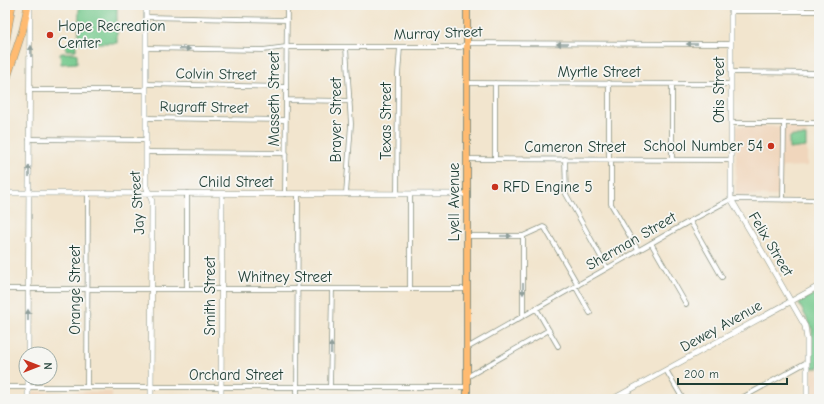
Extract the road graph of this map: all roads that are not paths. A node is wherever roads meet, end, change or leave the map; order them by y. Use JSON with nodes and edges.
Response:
{"nodes":[{"id":1,"x":12,"y":5,"type":"edge"},
{"id":2,"x":29,"y":5,"type":"edge"},
{"id":3,"x":146,"y":5,"type":"edge"},
{"id":4,"x":287,"y":5,"type":"edge"},
{"id":5,"x":467,"y":5,"type":"edge"},
{"id":6,"x":731,"y":8,"type":"edge"},
{"id":7,"x":819,"y":11,"type":"edge"},
{"id":8,"x":146,"y":17,"type":"junction"},
{"id":9,"x":287,"y":20,"type":"junction"},
{"id":10,"x":467,"y":44,"type":"junction"},
{"id":11,"x":731,"y":44,"type":"junction"},
{"id":12,"x":5,"y":46,"type":"edge"},
{"id":13,"x":346,"y":47,"type":"junction"},
{"id":14,"x":400,"y":47,"type":"junction"},
{"id":15,"x":146,"y":48,"type":"junction"},
{"id":16,"x":286,"y":48,"type":"junction"},
{"id":17,"x":731,"y":72,"type":"junction"},
{"id":18,"x":819,"y":72,"type":"edge"},
{"id":19,"x":467,"y":83,"type":"junction"},
{"id":20,"x":495,"y":83,"type":"junction"},
{"id":21,"x":609,"y":83,"type":"junction"},
{"id":22,"x":5,"y":84,"type":"edge"},
{"id":23,"x":146,"y":84,"type":"junction"},
{"id":24,"x":672,"y":84,"type":"junction"},
{"id":25,"x":731,"y":84,"type":"junction"},
{"id":26,"x":286,"y":87,"type":"junction"},
{"id":27,"x":30,"y":90,"type":"junction"},
{"id":28,"x":146,"y":90,"type":"junction"},
{"id":29,"x":286,"y":100,"type":"junction"},
{"id":30,"x":350,"y":101,"type":"junction"},
{"id":31,"x":146,"y":118,"type":"junction"},
{"id":32,"x":286,"y":120,"type":"junction"},
{"id":33,"x":731,"y":123,"type":"junction"},
{"id":34,"x":784,"y":123,"type":"junction"},
{"id":35,"x":819,"y":123,"type":"edge"},
{"id":36,"x":29,"y":139,"type":"junction"},
{"id":37,"x":146,"y":140,"type":"junction"},
{"id":38,"x":146,"y":152,"type":"junction"},
{"id":39,"x":286,"y":153,"type":"junction"},
{"id":40,"x":467,"y":159,"type":"junction"},
{"id":41,"x":495,"y":159,"type":"junction"},
{"id":42,"x":565,"y":159,"type":"junction"},
{"id":43,"x":672,"y":159,"type":"junction"},
{"id":44,"x":610,"y":160,"type":"junction"},
{"id":45,"x":731,"y":160,"type":"junction"},
{"id":46,"x":5,"y":193,"type":"edge"},
{"id":47,"x":29,"y":193,"type":"junction"},
{"id":48,"x":88,"y":193,"type":"junction"},
{"id":49,"x":149,"y":193,"type":"junction"},
{"id":50,"x":187,"y":194,"type":"junction"},
{"id":51,"x":222,"y":194,"type":"junction"},
{"id":52,"x":285,"y":194,"type":"junction"},
{"id":53,"x":298,"y":194,"type":"junction"},
{"id":54,"x":346,"y":194,"type":"junction"},
{"id":55,"x":397,"y":194,"type":"junction"},
{"id":56,"x":410,"y":194,"type":"junction"},
{"id":57,"x":467,"y":194,"type":"junction"},
{"id":58,"x":731,"y":199,"type":"junction"},
{"id":59,"x":783,"y":200,"type":"junction"},
{"id":60,"x":819,"y":200,"type":"edge"},
{"id":61,"x":5,"y":210,"type":"edge"},
{"id":62,"x":690,"y":220,"type":"junction"},
{"id":63,"x":467,"y":236,"type":"junction"},
{"id":64,"x":523,"y":236,"type":"junction"},
{"id":65,"x":651,"y":243,"type":"junction"},
{"id":66,"x":638,"y":250,"type":"junction"},
{"id":67,"x":607,"y":268,"type":"junction"},
{"id":68,"x":722,"y":276,"type":"dead end"},
{"id":69,"x":577,"y":285,"type":"junction"},
{"id":70,"x":819,"y":286,"type":"edge"},
{"id":71,"x":8,"y":289,"type":"dead end"},
{"id":72,"x":28,"y":289,"type":"junction"},
{"id":73,"x":87,"y":289,"type":"junction"},
{"id":74,"x":151,"y":289,"type":"junction"},
{"id":75,"x":187,"y":289,"type":"junction"},
{"id":76,"x":222,"y":289,"type":"junction"},
{"id":77,"x":298,"y":289,"type":"junction"},
{"id":78,"x":332,"y":289,"type":"junction"},
{"id":79,"x":410,"y":289,"type":"junction"},
{"id":80,"x":467,"y":290,"type":"junction"},
{"id":81,"x":791,"y":302,"type":"junction"},
{"id":82,"x":686,"y":304,"type":"dead end"},
{"id":83,"x":536,"y":308,"type":"junction"},
{"id":84,"x":590,"y":313,"type":"dead end"},
{"id":85,"x":523,"y":316,"type":"junction"},
{"id":86,"x":549,"y":330,"type":"junction"},
{"id":87,"x":28,"y":346,"type":"edge"},
{"id":88,"x":558,"y":346,"type":"dead end"},
{"id":89,"x":467,"y":348,"type":"junction"},
{"id":90,"x":807,"y":362,"type":"junction"},
{"id":91,"x":666,"y":370,"type":"junction"},
{"id":92,"x":467,"y":377,"type":"junction"},
{"id":93,"x":5,"y":387,"type":"edge"},
{"id":94,"x":28,"y":387,"type":"junction"},
{"id":95,"x":87,"y":387,"type":"junction"},
{"id":96,"x":151,"y":387,"type":"junction"},
{"id":97,"x":221,"y":387,"type":"junction"},
{"id":98,"x":297,"y":387,"type":"junction"},
{"id":99,"x":330,"y":387,"type":"junction"},
{"id":100,"x":467,"y":387,"type":"junction"},
{"id":101,"x":806,"y":398,"type":"edge"},
{"id":102,"x":28,"y":399,"type":"edge"},
{"id":103,"x":151,"y":399,"type":"edge"},
{"id":104,"x":221,"y":399,"type":"edge"},
{"id":105,"x":297,"y":399,"type":"edge"},
{"id":106,"x":467,"y":399,"type":"edge"},
{"id":107,"x":613,"y":399,"type":"edge"},
{"id":108,"x":683,"y":399,"type":"edge"},
{"id":109,"x":740,"y":399,"type":"edge"}],
"edges":[{"from":1,"to":12,"type":"highway"},
{"from":2,"to":22,"type":"highway"},
{"from":27,"to":2,"type":"street","one_way":true},
{"from":3,"to":8,"type":"street","name":"Jay Street"},
{"from":4,"to":9,"type":"street","name":"Masseth Street"},
{"from":5,"to":10,"type":"main road","name":"Lyell Avenue"},
{"from":6,"to":7,"type":"street"},
{"from":6,"to":11,"type":"street","name":"Otis Street"},
{"from":8,"to":9,"type":"street"},
{"from":8,"to":15,"type":"street","name":"Jay Street"},
{"from":9,"to":16,"type":"street","name":"Masseth Street"},
{"from":11,"to":10,"type":"street","name":"Murray Street","one_way":true},
{"from":10,"to":14,"type":"street","name":"Murray Street"},
{"from":10,"to":19,"type":"main road","name":"Lyell Avenue"},
{"from":11,"to":17,"type":"street","name":"Otis Street"},
{"from":13,"to":14,"type":"street","name":"Murray Street"},
{"from":13,"to":16,"type":"street","name":"Murray Street"},
{"from":13,"to":30,"type":"street","name":"Brayer Street"},
{"from":14,"to":55,"type":"street","name":"Texas Street"},
{"from":15,"to":16,"type":"street","name":"Murray Street","one_way":true},
{"from":15,"to":23,"type":"street","name":"Jay Street"},
{"from":16,"to":26,"type":"street","name":"Masseth Street"},
{"from":17,"to":18,"type":"street"},
{"from":17,"to":25,"type":"street","name":"Otis Street"},
{"from":19,"to":20,"type":"street","name":"Myrtle Street"},
{"from":19,"to":40,"type":"main road","name":"Lyell Avenue"},
{"from":20,"to":21,"type":"street","name":"Myrtle Street"},
{"from":20,"to":41,"type":"street"},
{"from":21,"to":24,"type":"street","name":"Myrtle Street"},
{"from":21,"to":44,"type":"street"},
{"from":23,"to":26,"type":"street","name":"Colvin Street"},
{"from":23,"to":28,"type":"street","name":"Jay Street"},
{"from":24,"to":25,"type":"street","name":"Myrtle Street"},
{"from":24,"to":43,"type":"street"},
{"from":25,"to":33,"type":"street","name":"Otis Street"},
{"from":26,"to":29,"type":"street","name":"Masseth Street"},
{"from":27,"to":28,"type":"street"},
{"from":27,"to":36,"type":"street"},
{"from":28,"to":31,"type":"street","name":"Jay Street"},
{"from":29,"to":30,"type":"street"},
{"from":29,"to":32,"type":"street","name":"Masseth Street"},
{"from":30,"to":54,"type":"street","name":"Brayer Street"},
{"from":31,"to":32,"type":"street","name":"Rugraff Street"},
{"from":31,"to":37,"type":"street","name":"Jay Street"},
{"from":32,"to":39,"type":"street","name":"Masseth Street"},
{"from":33,"to":34,"type":"street"},
{"from":33,"to":45,"type":"street","name":"Otis Street"},
{"from":34,"to":35,"type":"street"},
{"from":34,"to":59,"type":"street"},
{"from":36,"to":37,"type":"street"},
{"from":47,"to":36,"type":"street","one_way":true},
{"from":37,"to":38,"type":"street","name":"Jay Street"},
{"from":38,"to":39,"type":"street"},
{"from":38,"to":49,"type":"street","name":"Jay Street"},
{"from":39,"to":52,"type":"street","name":"Masseth Street"},
{"from":40,"to":41,"type":"street","name":"Cameron Street"},
{"from":40,"to":57,"type":"main road","name":"Lyell Avenue"},
{"from":41,"to":42,"type":"street","name":"Cameron Street"},
{"from":42,"to":44,"type":"street","name":"Cameron Street"},
{"from":42,"to":67,"type":"street"},
{"from":43,"to":44,"type":"street","name":"Cameron Street"},
{"from":43,"to":45,"type":"street","name":"Cameron Street"},
{"from":44,"to":66,"type":"street"},
{"from":45,"to":58,"type":"street","name":"Otis Street"},
{"from":46,"to":47,"type":"street","name":"Child Street"},
{"from":46,"to":61,"type":"highway"},
{"from":47,"to":48,"type":"street","name":"Child Street"},
{"from":47,"to":72,"type":"street"},
{"from":48,"to":49,"type":"street","name":"Child Street"},
{"from":48,"to":73,"type":"street","name":"Orange Street"},
{"from":49,"to":50,"type":"street","name":"Child Street"},
{"from":49,"to":74,"type":"street","name":"Jay Street"},
{"from":50,"to":51,"type":"street","name":"Child Street"},
{"from":50,"to":75,"type":"street"},
{"from":51,"to":52,"type":"street","name":"Child Street"},
{"from":51,"to":76,"type":"street","name":"Smith Street"},
{"from":52,"to":53,"type":"street","name":"Child Street"},
{"from":53,"to":54,"type":"street","name":"Child Street"},
{"from":53,"to":77,"type":"street"},
{"from":54,"to":55,"type":"street","name":"Child Street"},
{"from":55,"to":56,"type":"street","name":"Child Street"},
{"from":56,"to":57,"type":"street","name":"Child Street"},
{"from":56,"to":79,"type":"street"},
{"from":57,"to":63,"type":"main road","name":"Lyell Avenue"},
{"from":58,"to":59,"type":"street","name":"Sherman Street"},
{"from":58,"to":62,"type":"street","name":"Sherman Street"},
{"from":58,"to":81,"type":"street","name":"Felix Street"},
{"from":59,"to":60,"type":"street","name":"Sherman Street"},
{"from":62,"to":65,"type":"street","name":"Sherman Street"},
{"from":62,"to":68,"type":"street"},
{"from":63,"to":64,"type":"street","one_way":true},
{"from":63,"to":80,"type":"main road","name":"Lyell Avenue"},
{"from":64,"to":69,"type":"street"},
{"from":64,"to":85,"type":"street","one_way":true},
{"from":65,"to":66,"type":"street","name":"Sherman Street"},
{"from":65,"to":82,"type":"street"},
{"from":66,"to":67,"type":"street","name":"Sherman Street"},
{"from":67,"to":69,"type":"street","name":"Sherman Street"},
{"from":69,"to":83,"type":"street","name":"Sherman Street"},
{"from":69,"to":84,"type":"street"},
{"from":70,"to":81,"type":"street","name":"Dewey Avenue"},
{"from":71,"to":72,"type":"street","name":"Whitney Street"},
{"from":72,"to":73,"type":"street","name":"Whitney Street"},
{"from":87,"to":72,"type":"street","one_way":true},
{"from":73,"to":74,"type":"street","name":"Whitney Street"},
{"from":73,"to":95,"type":"street","name":"Orange Street"},
{"from":74,"to":75,"type":"street","name":"Whitney Street"},
{"from":74,"to":96,"type":"street","name":"Jay Street"},
{"from":75,"to":76,"type":"street","name":"Whitney Street"},
{"from":76,"to":77,"type":"street","name":"Whitney Street"},
{"from":76,"to":97,"type":"street","name":"Smith Street"},
{"from":77,"to":78,"type":"street","name":"Whitney Street"},
{"from":77,"to":98,"type":"street"},
{"from":78,"to":79,"type":"street","name":"Whitney Street"},
{"from":99,"to":78,"type":"street","one_way":true},
{"from":79,"to":80,"type":"street","name":"Whitney Street"},
{"from":80,"to":89,"type":"main road","name":"Lyell Avenue"},
{"from":81,"to":90,"type":"street","name":"Felix Street"},
{"from":81,"to":91,"type":"street","name":"Dewey Avenue"},
{"from":83,"to":85,"type":"street","name":"Sherman Street"},
{"from":83,"to":86,"type":"street"},
{"from":85,"to":89,"type":"street","name":"Sherman Street"},
{"from":86,"to":88,"type":"street"},
{"from":86,"to":92,"type":"street"},
{"from":89,"to":92,"type":"main road","name":"Lyell Avenue"},
{"from":90,"to":101,"type":"street","name":"Felix Street"},
{"from":90,"to":109,"type":"street"},
{"from":91,"to":107,"type":"street","name":"Dewey Avenue"},
{"from":91,"to":108,"type":"street"},
{"from":92,"to":100,"type":"main road","name":"Lyell Avenue"},
{"from":93,"to":94,"type":"street","name":"Orchard Street"},
{"from":94,"to":95,"type":"street","name":"Orchard Street"},
{"from":94,"to":102,"type":"street"},
{"from":95,"to":96,"type":"street","name":"Orchard Street"},
{"from":96,"to":97,"type":"street","name":"Orchard Street"},
{"from":96,"to":103,"type":"street","name":"Jay Street"},
{"from":97,"to":98,"type":"street","name":"Orchard Street"},
{"from":97,"to":104,"type":"street","name":"Smith Street"},
{"from":98,"to":99,"type":"street","name":"Orchard Street"},
{"from":98,"to":105,"type":"street"},
{"from":99,"to":100,"type":"street","name":"Orchard Street"},
{"from":100,"to":106,"type":"main road","name":"Lyell Avenue"}]}
